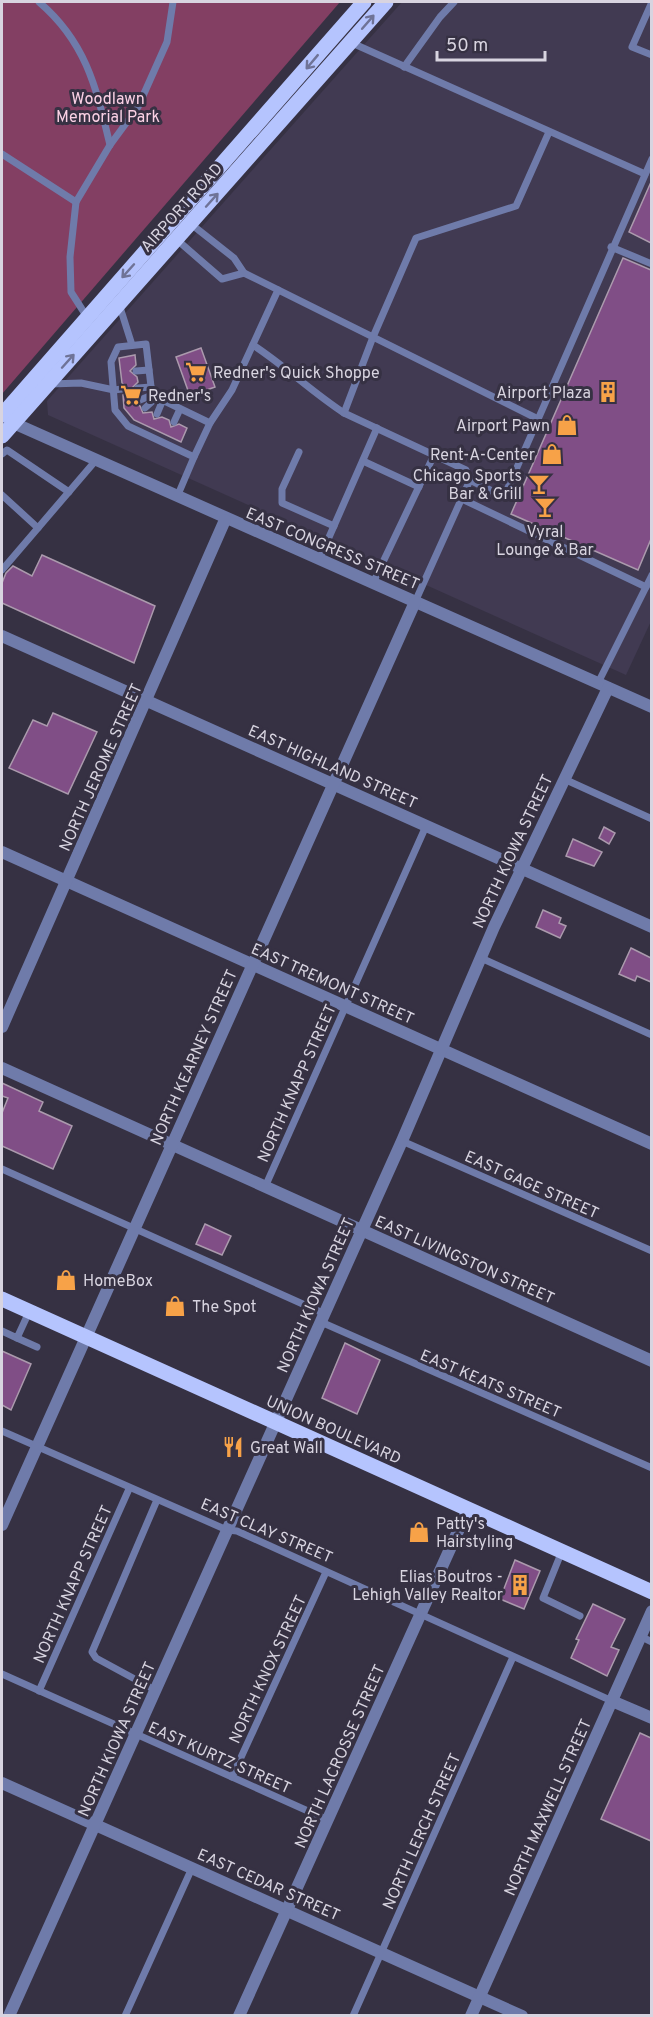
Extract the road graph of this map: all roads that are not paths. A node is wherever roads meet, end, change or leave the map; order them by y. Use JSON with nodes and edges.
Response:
{"nodes":[{"id":1,"x":39,"y":2,"type":"edge"},
{"id":2,"x":173,"y":2,"type":"edge"},
{"id":3,"x":364,"y":2,"type":"edge"},
{"id":4,"x":386,"y":2,"type":"edge"},
{"id":5,"x":454,"y":2,"type":"edge"},
{"id":6,"x":651,"y":2,"type":"edge"},
{"id":7,"x":350,"y":42,"type":"junction"},
{"id":8,"x":651,"y":56,"type":"edge"},
{"id":9,"x":404,"y":67,"type":"junction"},
{"id":10,"x":549,"y":132,"type":"junction"},
{"id":11,"x":110,"y":145,"type":"junction"},
{"id":12,"x":2,"y":154,"type":"edge"},
{"id":13,"x":651,"y":159,"type":"edge"},
{"id":14,"x":645,"y":174,"type":"junction"},
{"id":15,"x":76,"y":202,"type":"junction"},
{"id":16,"x":191,"y":223,"type":"junction"},
{"id":17,"x":176,"y":240,"type":"junction"},
{"id":18,"x":611,"y":247,"type":"junction"},
{"id":19,"x":651,"y":264,"type":"edge"},
{"id":20,"x":244,"y":273,"type":"junction"},
{"id":21,"x":278,"y":290,"type":"junction"},
{"id":22,"x":119,"y":304,"type":"junction"},
{"id":23,"x":87,"y":317,"type":"junction"},
{"id":24,"x":373,"y":337,"type":"junction"},
{"id":25,"x":132,"y":345,"type":"junction"},
{"id":26,"x":253,"y":345,"type":"junction"},
{"id":27,"x":149,"y":369,"type":"junction"},
{"id":28,"x":136,"y":371,"type":"dead end"},
{"id":29,"x":121,"y":373,"type":"dead end"},
{"id":30,"x":112,"y":374,"type":"junction"},
{"id":31,"x":48,"y":384,"type":"junction"},
{"id":32,"x":138,"y":388,"type":"dead end"},
{"id":33,"x":122,"y":389,"type":"dead end"},
{"id":34,"x":114,"y":390,"type":"junction"},
{"id":35,"x":155,"y":395,"type":"junction"},
{"id":36,"x":140,"y":400,"type":"dead end"},
{"id":37,"x":124,"y":406,"type":"dead end"},
{"id":38,"x":145,"y":408,"type":"dead end"},
{"id":39,"x":180,"y":409,"type":"junction"},
{"id":40,"x":115,"y":410,"type":"junction"},
{"id":41,"x":344,"y":413,"type":"junction"},
{"id":42,"x":157,"y":414,"type":"dead end"},
{"id":43,"x":536,"y":418,"type":"junction"},
{"id":44,"x":6,"y":419,"type":"edge"},
{"id":45,"x":174,"y":422,"type":"dead end"},
{"id":46,"x":210,"y":423,"type":"junction"},
{"id":47,"x":151,"y":428,"type":"dead end"},
{"id":48,"x":377,"y":428,"type":"junction"},
{"id":49,"x":2,"y":436,"type":"edge"},
{"id":50,"x":147,"y":436,"type":"junction"},
{"id":51,"x":168,"y":436,"type":"dead end"},
{"id":52,"x":164,"y":444,"type":"junction"},
{"id":53,"x":299,"y":452,"type":"dead end"},
{"id":54,"x":2,"y":454,"type":"edge"},
{"id":55,"x":434,"y":455,"type":"junction"},
{"id":56,"x":194,"y":457,"type":"junction"},
{"id":57,"x":97,"y":459,"type":"junction"},
{"id":58,"x":363,"y":461,"type":"junction"},
{"id":59,"x":470,"y":480,"type":"junction"},
{"id":60,"x":419,"y":487,"type":"junction"},
{"id":61,"x":69,"y":492,"type":"junction"},
{"id":62,"x":2,"y":495,"type":"edge"},
{"id":63,"x":177,"y":497,"type":"junction"},
{"id":64,"x":462,"y":499,"type":"junction"},
{"id":65,"x":225,"y":520,"type":"junction"},
{"id":66,"x":334,"y":526,"type":"junction"},
{"id":67,"x":38,"y":528,"type":"junction"},
{"id":68,"x":319,"y":560,"type":"junction"},
{"id":69,"x":2,"y":570,"type":"edge"},
{"id":70,"x":651,"y":575,"type":"edge"},
{"id":71,"x":373,"y":583,"type":"junction"},
{"id":72,"x":646,"y":587,"type":"junction"},
{"id":73,"x":415,"y":602,"type":"junction"},
{"id":74,"x":2,"y":636,"type":"edge"},
{"id":75,"x":603,"y":686,"type":"junction"},
{"id":76,"x":147,"y":701,"type":"junction"},
{"id":77,"x":651,"y":707,"type":"edge"},
{"id":78,"x":564,"y":779,"type":"junction"},
{"id":79,"x":333,"y":784,"type":"junction"},
{"id":80,"x":651,"y":819,"type":"edge"},
{"id":81,"x":426,"y":826,"type":"junction"},
{"id":82,"x":2,"y":852,"type":"edge"},
{"id":83,"x":522,"y":869,"type":"junction"},
{"id":84,"x":66,"y":881,"type":"junction"},
{"id":85,"x":651,"y":927,"type":"edge"},
{"id":86,"x":481,"y":958,"type":"junction"},
{"id":87,"x":252,"y":965,"type":"junction"},
{"id":88,"x":345,"y":1006,"type":"junction"},
{"id":89,"x":2,"y":1027,"type":"edge"},
{"id":90,"x":651,"y":1035,"type":"edge"},
{"id":91,"x":442,"y":1048,"type":"junction"},
{"id":92,"x":2,"y":1068,"type":"edge"},
{"id":93,"x":402,"y":1141,"type":"junction"},
{"id":94,"x":651,"y":1144,"type":"edge"},
{"id":95,"x":172,"y":1145,"type":"junction"},
{"id":96,"x":2,"y":1169,"type":"edge"},
{"id":97,"x":265,"y":1186,"type":"junction"},
{"id":98,"x":134,"y":1230,"type":"junction"},
{"id":99,"x":362,"y":1230,"type":"junction"},
{"id":100,"x":651,"y":1251,"type":"edge"},
{"id":101,"x":2,"y":1299,"type":"edge"},
{"id":102,"x":29,"y":1312,"type":"junction"},
{"id":103,"x":323,"y":1318,"type":"junction"},
{"id":104,"x":2,"y":1331,"type":"edge"},
{"id":105,"x":86,"y":1337,"type":"junction"},
{"id":106,"x":17,"y":1338,"type":"junction"},
{"id":107,"x":37,"y":1347,"type":"dead end"},
{"id":108,"x":651,"y":1361,"type":"edge"},
{"id":109,"x":275,"y":1423,"type":"junction"},
{"id":110,"x":2,"y":1431,"type":"edge"},
{"id":111,"x":37,"y":1447,"type":"junction"},
{"id":112,"x":651,"y":1468,"type":"edge"},
{"id":113,"x":129,"y":1489,"type":"junction"},
{"id":114,"x":157,"y":1500,"type":"junction"},
{"id":115,"x":468,"y":1509,"type":"junction"},
{"id":116,"x":2,"y":1525,"type":"edge"},
{"id":117,"x":227,"y":1530,"type":"junction"},
{"id":118,"x":562,"y":1551,"type":"junction"},
{"id":119,"x":326,"y":1572,"type":"junction"},
{"id":120,"x":651,"y":1592,"type":"edge"},
{"id":121,"x":651,"y":1611,"type":"edge"},
{"id":122,"x":420,"y":1615,"type":"junction"},
{"id":123,"x":580,"y":1616,"type":"dead end"},
{"id":124,"x":646,"y":1639,"type":"edge"},
{"id":125,"x":513,"y":1657,"type":"junction"},
{"id":126,"x":2,"y":1674,"type":"edge"},
{"id":127,"x":155,"y":1690,"type":"junction"},
{"id":128,"x":39,"y":1691,"type":"junction"},
{"id":129,"x":612,"y":1701,"type":"junction"},
{"id":130,"x":651,"y":1718,"type":"edge"},
{"id":131,"x":136,"y":1734,"type":"junction"},
{"id":132,"x":232,"y":1777,"type":"junction"},
{"id":133,"x":2,"y":1783,"type":"edge"},
{"id":134,"x":328,"y":1820,"type":"junction"},
{"id":135,"x":96,"y":1824,"type":"junction"},
{"id":136,"x":192,"y":1868,"type":"junction"},
{"id":137,"x":287,"y":1910,"type":"junction"},
{"id":138,"x":381,"y":1953,"type":"junction"},
{"id":139,"x":480,"y":1997,"type":"junction"},
{"id":140,"x":9,"y":2016,"type":"edge"},
{"id":141,"x":125,"y":2016,"type":"edge"},
{"id":142,"x":238,"y":2016,"type":"edge"},
{"id":143,"x":353,"y":2016,"type":"edge"},
{"id":144,"x":471,"y":2016,"type":"edge"},
{"id":145,"x":522,"y":2016,"type":"edge"}],
"edges":[{"from":1,"to":11,"type":"lane"},
{"from":2,"to":11,"type":"lane"},
{"from":3,"to":23,"type":"main road","name":"AIRPORT ROAD","one_way":true},
{"from":7,"to":4,"type":"main road","name":"AIRPORT ROAD","one_way":true},
{"from":5,"to":9,"type":"lane"},
{"from":6,"to":8,"type":"lane"},
{"from":7,"to":9,"type":"lane"},
{"from":16,"to":7,"type":"main road","name":"AIRPORT ROAD","one_way":true},
{"from":9,"to":10,"type":"lane"},
{"from":10,"to":14,"type":"lane"},
{"from":10,"to":24,"type":"lane"},
{"from":11,"to":15,"type":"lane"},
{"from":12,"to":15,"type":"lane"},
{"from":13,"to":14,"type":"lane"},
{"from":14,"to":18,"type":"lane"},
{"from":15,"to":23,"type":"lane"},
{"from":16,"to":17,"type":"main road","name":"AIRPORT ROAD"},
{"from":16,"to":20,"type":"lane"},
{"from":17,"to":20,"type":"lane"},
{"from":17,"to":22,"type":"main road","name":"AIRPORT ROAD"},
{"from":18,"to":19,"type":"lane"},
{"from":18,"to":43,"type":"lane"},
{"from":20,"to":21,"type":"lane"},
{"from":21,"to":24,"type":"lane"},
{"from":21,"to":26,"type":"lane"},
{"from":22,"to":25,"type":"lane"},
{"from":31,"to":22,"type":"main road","name":"AIRPORT ROAD","one_way":true},
{"from":23,"to":44,"type":"main road","name":"AIRPORT ROAD"},
{"from":24,"to":41,"type":"lane"},
{"from":24,"to":43,"type":"lane"},
{"from":25,"to":27,"type":"lane"},
{"from":25,"to":30,"type":"lane"},
{"from":26,"to":41,"type":"lane"},
{"from":26,"to":46,"type":"lane"},
{"from":27,"to":28,"type":"lane"},
{"from":27,"to":35,"type":"lane"},
{"from":29,"to":30,"type":"lane"},
{"from":30,"to":34,"type":"lane"},
{"from":31,"to":34,"type":"lane"},
{"from":31,"to":44,"type":"main road","name":"AIRPORT ROAD"},
{"from":32,"to":35,"type":"lane"},
{"from":33,"to":34,"type":"lane"},
{"from":34,"to":40,"type":"lane"},
{"from":35,"to":36,"type":"lane"},
{"from":35,"to":38,"type":"lane"},
{"from":35,"to":39,"type":"lane"},
{"from":35,"to":42,"type":"lane"},
{"from":37,"to":40,"type":"lane"},
{"from":39,"to":45,"type":"lane"},
{"from":39,"to":46,"type":"lane"},
{"from":40,"to":50,"type":"lane"},
{"from":41,"to":48,"type":"lane"},
{"from":43,"to":59,"type":"lane"},
{"from":44,"to":49,"type":"main road","name":"AIRPORT ROAD"},
{"from":44,"to":57,"type":"street","name":"EAST CONGRESS STREET"},
{"from":46,"to":56,"type":"lane"},
{"from":47,"to":50,"type":"lane"},
{"from":48,"to":55,"type":"lane"},
{"from":48,"to":58,"type":"lane"},
{"from":50,"to":52,"type":"lane"},
{"from":51,"to":52,"type":"lane"},
{"from":52,"to":56,"type":"lane"},
{"from":53,"to":66,"type":"lane"},
{"from":54,"to":61,"type":"lane"},
{"from":55,"to":59,"type":"lane"},
{"from":55,"to":60,"type":"lane"},
{"from":56,"to":63,"type":"lane"},
{"from":57,"to":61,"type":"lane"},
{"from":57,"to":63,"type":"street","name":"EAST CONGRESS STREET"},
{"from":58,"to":60,"type":"lane"},
{"from":58,"to":66,"type":"lane"},
{"from":59,"to":64,"type":"lane"},
{"from":60,"to":71,"type":"lane"},
{"from":61,"to":67,"type":"lane"},
{"from":62,"to":67,"type":"lane"},
{"from":63,"to":65,"type":"street","name":"EAST CONGRESS STREET"},
{"from":64,"to":72,"type":"lane"},
{"from":64,"to":73,"type":"lane"},
{"from":65,"to":68,"type":"street","name":"EAST CONGRESS STREET"},
{"from":65,"to":76,"type":"street","name":"NORTH JEROME STREET"},
{"from":66,"to":68,"type":"lane"},
{"from":67,"to":69,"type":"lane"},
{"from":68,"to":71,"type":"street","name":"EAST CONGRESS STREET"},
{"from":70,"to":72,"type":"lane"},
{"from":71,"to":73,"type":"street","name":"EAST CONGRESS STREET"},
{"from":72,"to":75,"type":"lane"},
{"from":73,"to":75,"type":"street","name":"EAST CONGRESS STREET"},
{"from":73,"to":79,"type":"street","name":"NORTH KEARNEY STREET"},
{"from":74,"to":76,"type":"street","name":"EAST HIGHLAND STREET"},
{"from":75,"to":77,"type":"street","name":"EAST CONGRESS STREET"},
{"from":75,"to":78,"type":"street","name":"NORTH KIOWA STREET"},
{"from":76,"to":79,"type":"street","name":"EAST HIGHLAND STREET"},
{"from":76,"to":84,"type":"street","name":"NORTH JEROME STREET"},
{"from":78,"to":80,"type":"lane"},
{"from":78,"to":83,"type":"street","name":"NORTH KIOWA STREET"},
{"from":79,"to":81,"type":"street","name":"EAST HIGHLAND STREET"},
{"from":79,"to":87,"type":"street","name":"NORTH KEARNEY STREET"},
{"from":81,"to":83,"type":"street","name":"EAST HIGHLAND STREET"},
{"from":81,"to":88,"type":"lane","name":"NORTH KNAPP STREET"},
{"from":82,"to":84,"type":"street","name":"EAST TREMONT STREET"},
{"from":83,"to":85,"type":"street","name":"EAST HIGHLAND STREET"},
{"from":83,"to":86,"type":"street","name":"NORTH KIOWA STREET"},
{"from":84,"to":87,"type":"street","name":"EAST TREMONT STREET"},
{"from":84,"to":89,"type":"street","name":"NORTH JEROME STREET"},
{"from":86,"to":90,"type":"lane"},
{"from":86,"to":91,"type":"street","name":"NORTH KIOWA STREET"},
{"from":87,"to":88,"type":"street","name":"EAST TREMONT STREET"},
{"from":87,"to":95,"type":"street","name":"NORTH KEARNEY STREET"},
{"from":88,"to":91,"type":"street","name":"EAST TREMONT STREET"},
{"from":88,"to":97,"type":"lane","name":"NORTH KNAPP STREET"},
{"from":91,"to":93,"type":"street","name":"NORTH KIOWA STREET"},
{"from":91,"to":94,"type":"street","name":"EAST TREMONT STREET"},
{"from":92,"to":95,"type":"street","name":"EAST LIVINGSTON STREET"},
{"from":93,"to":99,"type":"street","name":"NORTH KIOWA STREET"},
{"from":93,"to":100,"type":"lane","name":"EAST GAGE STREET"},
{"from":95,"to":97,"type":"street","name":"EAST LIVINGSTON STREET"},
{"from":95,"to":98,"type":"street","name":"NORTH KEARNEY STREET"},
{"from":96,"to":98,"type":"lane","name":"EAST KEATS STREET"},
{"from":97,"to":99,"type":"street","name":"EAST LIVINGSTON STREET"},
{"from":98,"to":103,"type":"lane","name":"EAST KEATS STREET"},
{"from":98,"to":105,"type":"street","name":"NORTH KEARNEY STREET"},
{"from":99,"to":103,"type":"street","name":"NORTH KIOWA STREET"},
{"from":99,"to":108,"type":"street","name":"EAST LIVINGSTON STREET"},
{"from":101,"to":102,"type":"main road","name":"UNION BOULEVARD"},
{"from":102,"to":105,"type":"main road","name":"UNION BOULEVARD"},
{"from":102,"to":106,"type":"lane"},
{"from":103,"to":109,"type":"street","name":"NORTH KIOWA STREET"},
{"from":103,"to":112,"type":"lane","name":"EAST KEATS STREET"},
{"from":104,"to":106,"type":"lane"},
{"from":105,"to":109,"type":"main road","name":"UNION BOULEVARD"},
{"from":105,"to":111,"type":"street","name":"NORTH KEARNEY STREET"},
{"from":106,"to":107,"type":"lane"},
{"from":109,"to":115,"type":"main road","name":"UNION BOULEVARD"},
{"from":109,"to":117,"type":"street","name":"NORTH KIOWA STREET"},
{"from":110,"to":111,"type":"lane","name":"EAST CLAY STREET"},
{"from":111,"to":113,"type":"lane","name":"EAST CLAY STREET"},
{"from":111,"to":116,"type":"street","name":"NORTH KEARNEY STREET"},
{"from":113,"to":114,"type":"lane","name":"EAST CLAY STREET"},
{"from":113,"to":128,"type":"lane","name":"NORTH KNAPP STREET"},
{"from":114,"to":117,"type":"lane","name":"EAST CLAY STREET"},
{"from":114,"to":127,"type":"lane"},
{"from":115,"to":118,"type":"main road","name":"UNION BOULEVARD"},
{"from":115,"to":122,"type":"street","name":"NORTH LACROSSE STREET"},
{"from":117,"to":119,"type":"lane","name":"EAST CLAY STREET"},
{"from":117,"to":127,"type":"street","name":"NORTH KIOWA STREET"},
{"from":118,"to":120,"type":"main road","name":"UNION BOULEVARD"},
{"from":118,"to":123,"type":"lane"},
{"from":119,"to":122,"type":"lane","name":"EAST CLAY STREET"},
{"from":119,"to":132,"type":"lane","name":"NORTH KNOX STREET"},
{"from":121,"to":124,"type":"street","name":"NORTH MAXWELL STREET"},
{"from":122,"to":125,"type":"lane","name":"EAST CLAY STREET"},
{"from":122,"to":134,"type":"street","name":"NORTH LACROSSE STREET"},
{"from":124,"to":129,"type":"street","name":"NORTH MAXWELL STREET"},
{"from":125,"to":129,"type":"lane","name":"EAST CLAY STREET"},
{"from":125,"to":138,"type":"lane","name":"NORTH LERCH STREET"},
{"from":126,"to":128,"type":"lane","name":"EAST KURTZ STREET"},
{"from":127,"to":131,"type":"street","name":"NORTH KIOWA STREET"},
{"from":128,"to":131,"type":"lane","name":"EAST KURTZ STREET"},
{"from":129,"to":130,"type":"street","name":"EAST CLAY STREET"},
{"from":129,"to":139,"type":"street","name":"NORTH MAXWELL STREET"},
{"from":131,"to":132,"type":"lane","name":"EAST KURTZ STREET"},
{"from":131,"to":135,"type":"street","name":"NORTH KIOWA STREET"},
{"from":132,"to":134,"type":"lane","name":"EAST KURTZ STREET"},
{"from":133,"to":135,"type":"street","name":"EAST CEDAR STREET"},
{"from":134,"to":137,"type":"street","name":"NORTH LACROSSE STREET"},
{"from":135,"to":136,"type":"street","name":"EAST CEDAR STREET"},
{"from":135,"to":140,"type":"street","name":"NORTH KIOWA STREET"},
{"from":136,"to":137,"type":"street","name":"EAST CEDAR STREET"},
{"from":136,"to":141,"type":"lane"},
{"from":137,"to":138,"type":"street","name":"EAST CEDAR STREET"},
{"from":137,"to":142,"type":"street","name":"NORTH LACROSSE STREET"},
{"from":138,"to":139,"type":"street","name":"EAST CEDAR STREET"},
{"from":138,"to":143,"type":"lane","name":"NORTH LERCH STREET"},
{"from":139,"to":144,"type":"street","name":"NORTH MAXWELL STREET"},
{"from":139,"to":145,"type":"street","name":"EAST CEDAR STREET"}]}
